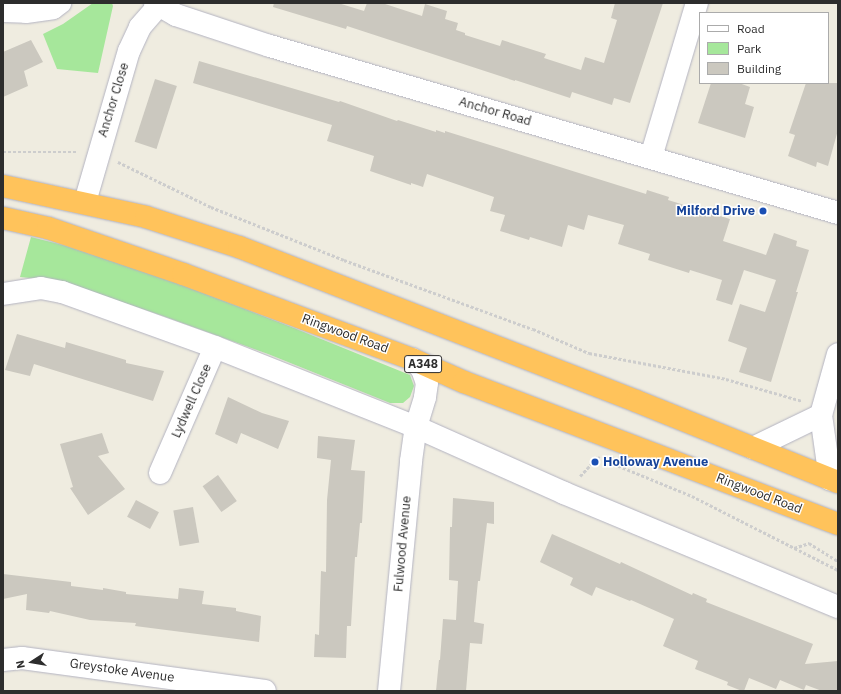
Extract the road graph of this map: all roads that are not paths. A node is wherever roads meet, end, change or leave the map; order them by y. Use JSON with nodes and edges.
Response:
{"nodes":[{"id":1,"x":60,"y":3,"type":"edge"},
{"id":2,"x":697,"y":3,"type":"edge"},
{"id":3,"x":157,"y":4,"type":"edge"},
{"id":4,"x":3,"y":11,"type":"edge"},
{"id":5,"x":651,"y":157,"type":"junction"},
{"id":6,"x":3,"y":186,"type":"edge"},
{"id":7,"x":85,"y":202,"type":"junction"},
{"id":8,"x":838,"y":213,"type":"edge"},
{"id":9,"x":3,"y":218,"type":"edge"},
{"id":10,"x":3,"y":294,"type":"edge"},
{"id":11,"x":215,"y":347,"type":"junction"},
{"id":12,"x":838,"y":354,"type":"edge"},
{"id":13,"x":412,"y":359,"type":"junction"},
{"id":14,"x":464,"y":382,"type":"junction"},
{"id":15,"x":425,"y":397,"type":"junction"},
{"id":16,"x":822,"y":411,"type":"junction"},
{"id":17,"x":416,"y":427,"type":"junction"},
{"id":18,"x":753,"y":448,"type":"junction"},
{"id":19,"x":160,"y":458,"type":"dead end"},
{"id":20,"x":834,"y":481,"type":"edge"},
{"id":21,"x":838,"y":524,"type":"edge"},
{"id":22,"x":838,"y":607,"type":"edge"},
{"id":23,"x":3,"y":660,"type":"edge"},
{"id":24,"x":256,"y":691,"type":"edge"},
{"id":25,"x":389,"y":691,"type":"edge"}],
"edges":[{"from":1,"to":4,"type":"street"},
{"from":2,"to":5,"type":"street"},
{"from":3,"to":5,"type":"street","name":"Anchor Road"},
{"from":3,"to":7,"type":"street","name":"Anchor Close"},
{"from":5,"to":8,"type":"street","name":"Anchor Road"},
{"from":6,"to":7,"type":"highway"},
{"from":7,"to":18,"type":"highway"},
{"from":9,"to":13,"type":"highway","name":"Ringwood Road","number":"A348"},
{"from":10,"to":11,"type":"street"},
{"from":11,"to":17,"type":"street"},
{"from":11,"to":19,"type":"street","name":"Lydwell Close"},
{"from":12,"to":16,"type":"street"},
{"from":13,"to":14,"type":"highway","name":"Ringwood Road","number":"A348"},
{"from":13,"to":15,"type":"street","name":"Fulwood Avenue"},
{"from":14,"to":15,"type":"street"},
{"from":14,"to":21,"type":"highway","name":"Ringwood Road","number":"A348"},
{"from":15,"to":17,"type":"street","name":"Fulwood Avenue"},
{"from":16,"to":18,"type":"street"},
{"from":16,"to":20,"type":"street"},
{"from":17,"to":22,"type":"street"},
{"from":17,"to":25,"type":"street","name":"Fulwood Avenue"},
{"from":18,"to":20,"type":"highway"},
{"from":23,"to":24,"type":"street","name":"Greystoke Avenue"}]}
